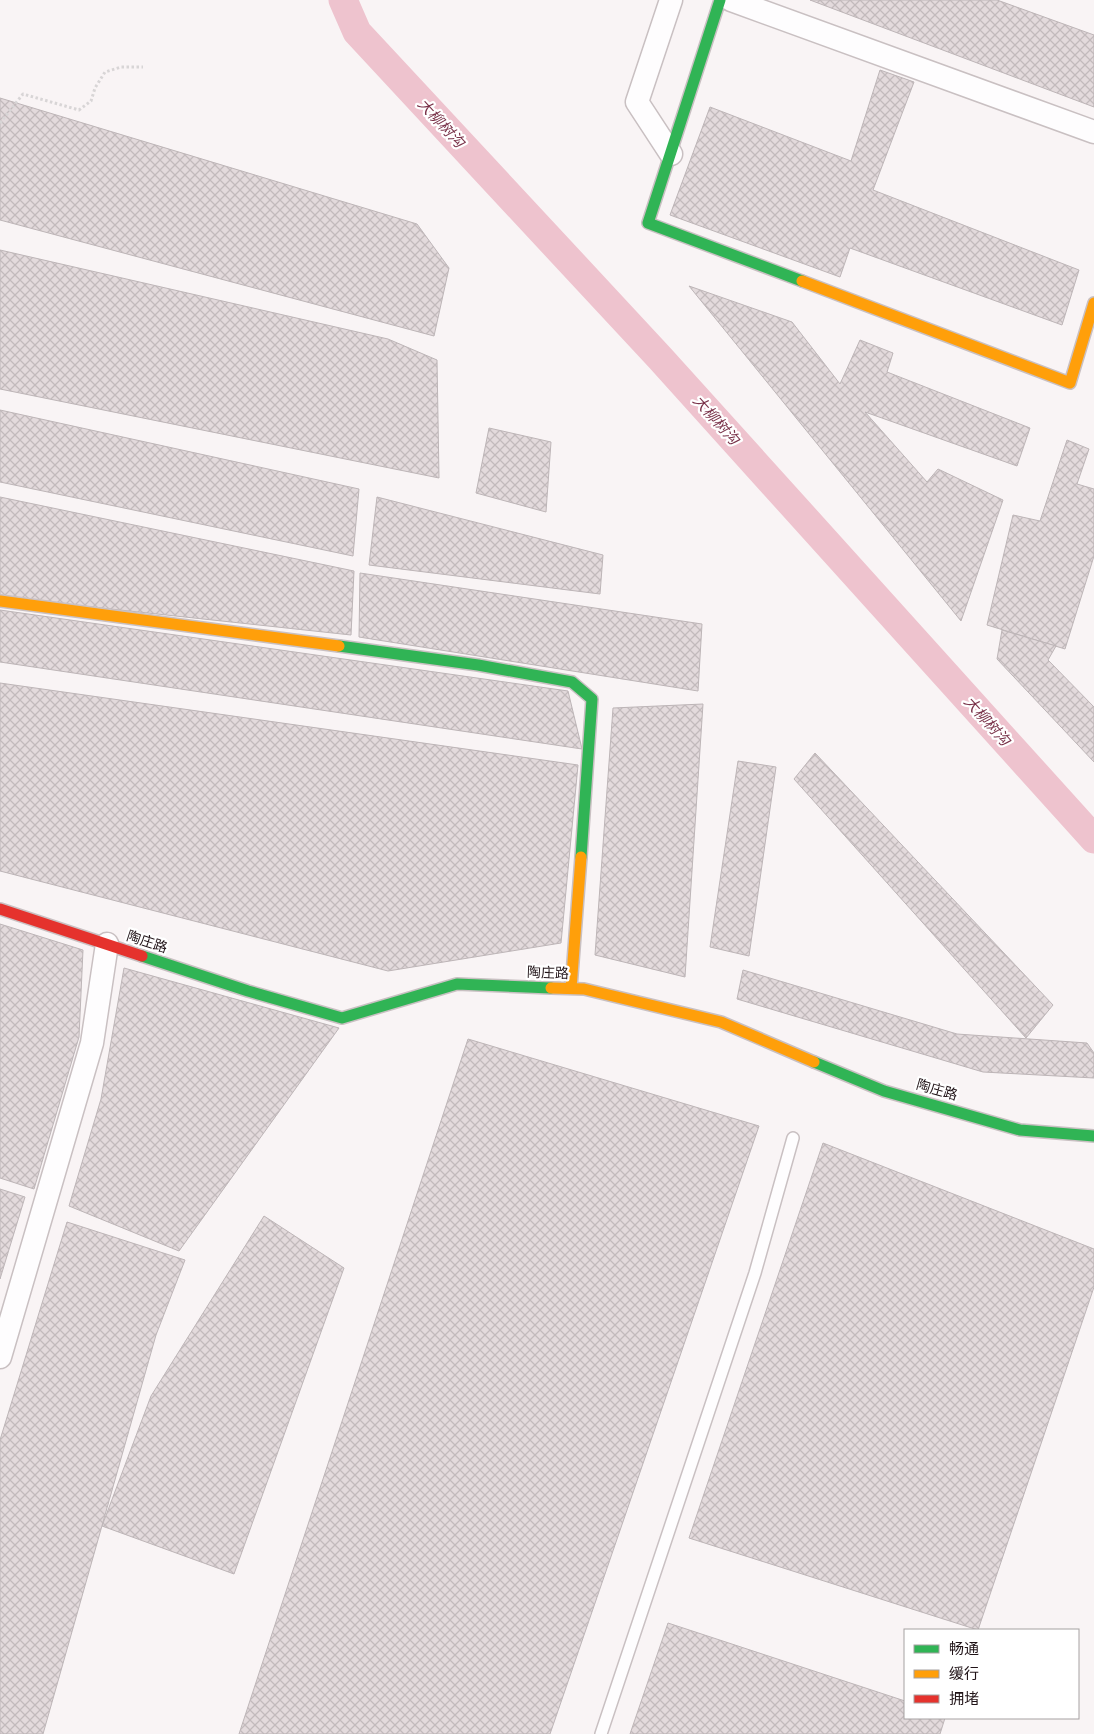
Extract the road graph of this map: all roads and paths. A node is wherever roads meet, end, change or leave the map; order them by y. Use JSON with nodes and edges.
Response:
{"nodes":[{"id":1,"x":671,"y":0,"type":"edge"},
{"id":2,"x":720,"y":0,"type":"edge"},
{"id":3,"x":731,"y":0,"type":"edge"},
{"id":4,"x":143,"y":67,"type":"dead end"},
{"id":5,"x":0,"y":123,"type":"edge"},
{"id":6,"x":1094,"y":132,"type":"edge"},
{"id":7,"x":671,"y":154,"type":"junction"},
{"id":8,"x":1094,"y":303,"type":"edge"},
{"id":9,"x":0,"y":601,"type":"edge"},
{"id":10,"x":0,"y":909,"type":"edge"},
{"id":11,"x":107,"y":944,"type":"junction"},
{"id":12,"x":571,"y":988,"type":"junction"},
{"id":13,"x":1094,"y":1136,"type":"edge"},
{"id":14,"x":794,"y":1138,"type":"dead end"},
{"id":15,"x":0,"y":1357,"type":"edge"},
{"id":16,"x":601,"y":1734,"type":"edge"}],
"edges":[{"from":1,"to":7,"type":"street"},
{"from":2,"to":7,"type":"street"},
{"from":3,"to":6,"type":"street"},
{"from":4,"to":5,"type":"path"},
{"from":7,"to":8,"type":"street"},
{"from":9,"to":12,"type":"street"},
{"from":10,"to":11,"type":"street","name":"陶庄路"},
{"from":11,"to":12,"type":"street","name":"陶庄路"},
{"from":11,"to":15,"type":"street"},
{"from":12,"to":13,"type":"street","name":"陶庄路"},
{"from":14,"to":16,"type":"lane"}]}
